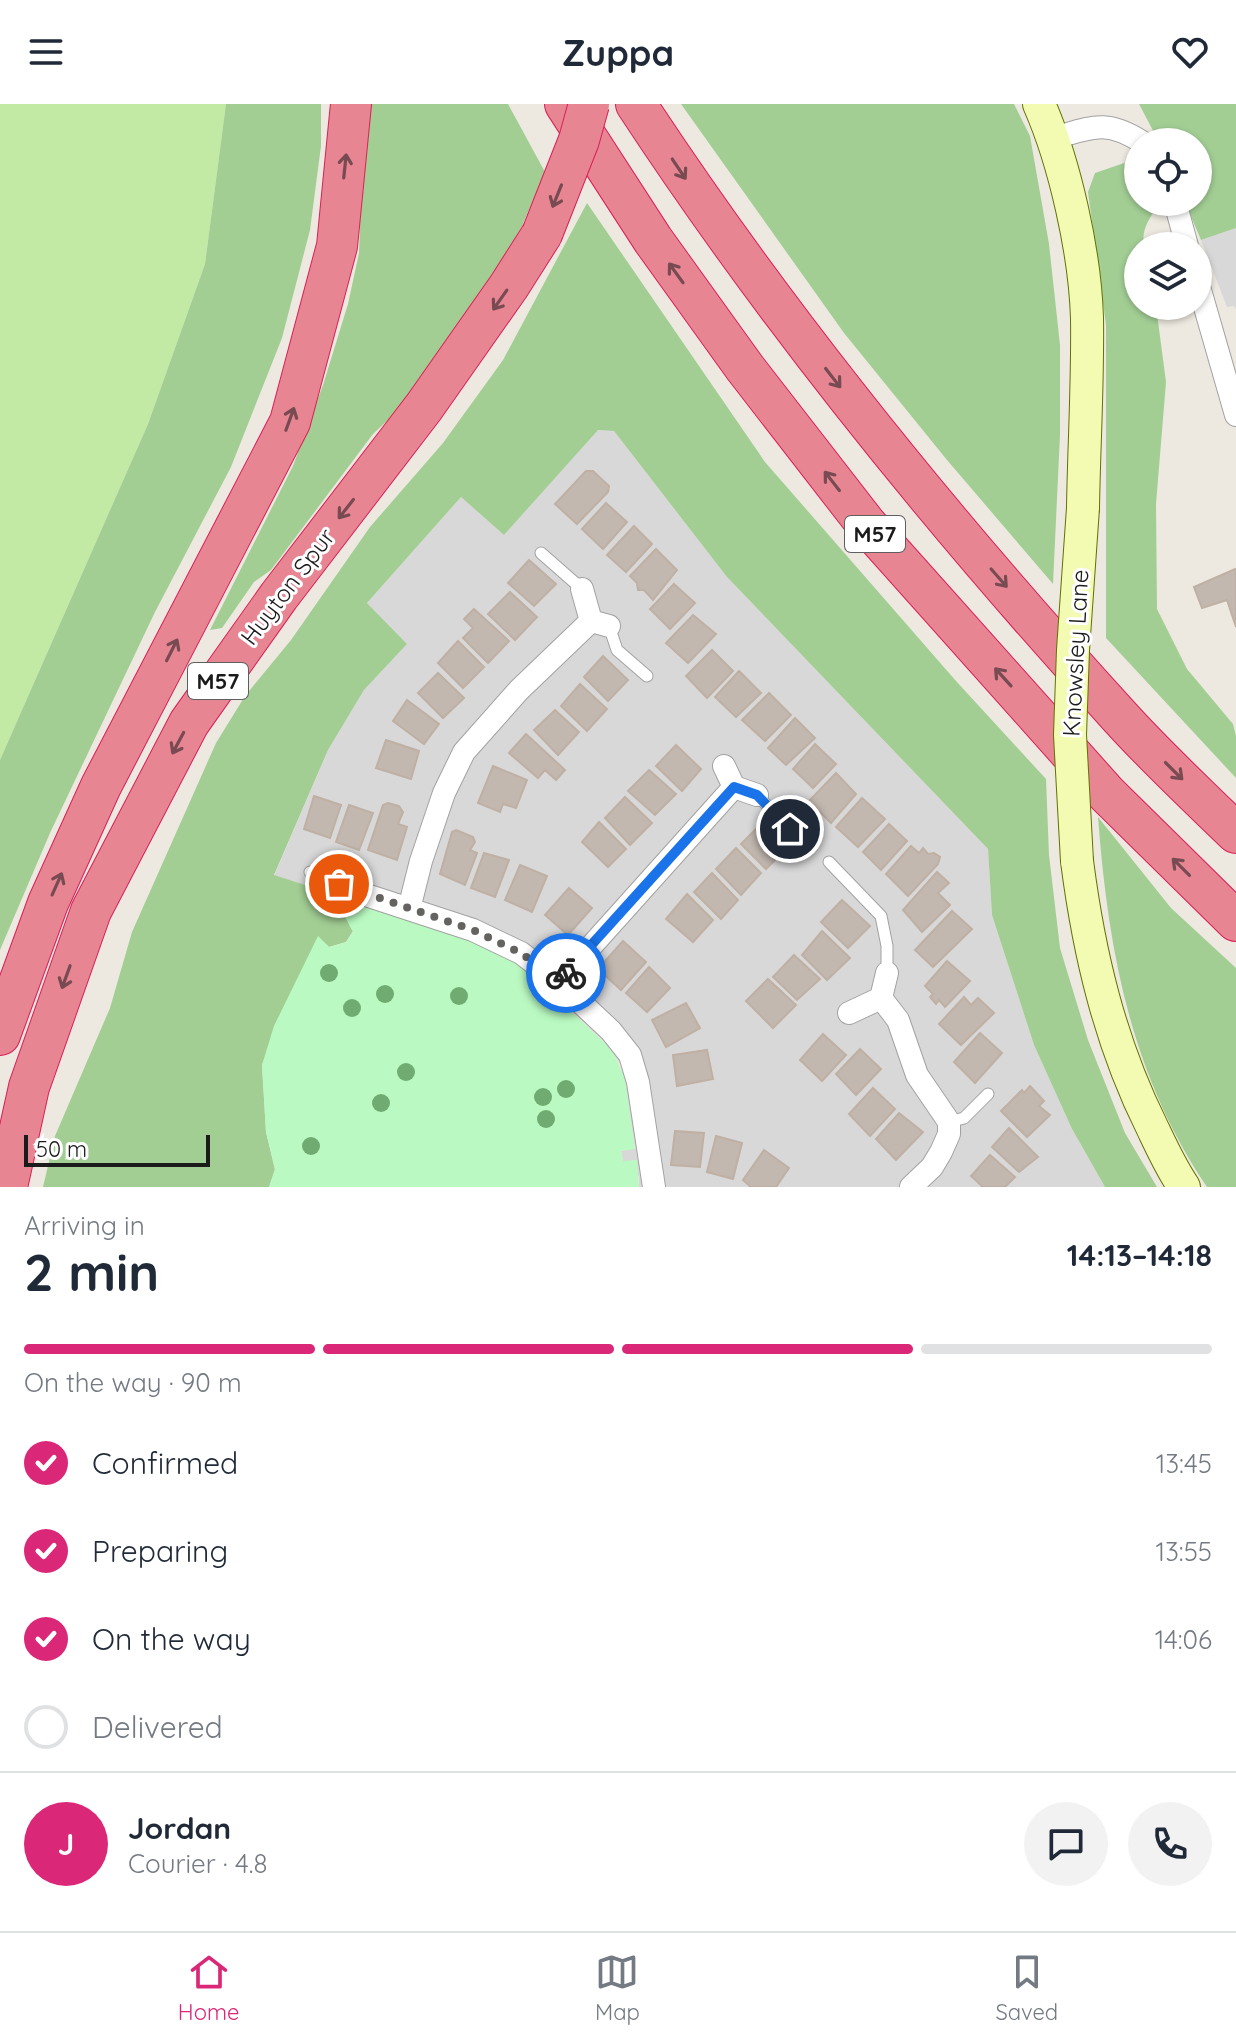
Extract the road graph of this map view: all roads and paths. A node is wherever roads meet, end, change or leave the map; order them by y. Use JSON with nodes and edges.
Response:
{"nodes":[{"id":1,"x":351,"y":104,"type":"edge"},
{"id":2,"x":565,"y":104,"type":"edge"},
{"id":3,"x":589,"y":104,"type":"edge"},
{"id":4,"x":636,"y":104,"type":"edge"},
{"id":5,"x":1039,"y":104,"type":"edge"},
{"id":6,"x":1124,"y":131,"type":"edge"},
{"id":7,"x":1054,"y":138,"type":"junction"},
{"id":8,"x":1209,"y":320,"type":"edge"},
{"id":9,"x":1236,"y":415,"type":"edge"},
{"id":10,"x":541,"y":553,"type":"dead end"},
{"id":11,"x":582,"y":589,"type":"joint"},
{"id":12,"x":600,"y":623,"type":"junction"},
{"id":13,"x":647,"y":676,"type":"dead end"},
{"id":14,"x":724,"y":766,"type":"dead end"},
{"id":15,"x":734,"y":787,"type":"junction"},
{"id":16,"x":757,"y":795,"type":"joint"},
{"id":17,"x":790,"y":829,"type":"dead end"},
{"id":18,"x":1236,"y":833,"type":"edge"},
{"id":19,"x":829,"y":862,"type":"dead end"},
{"id":20,"x":310,"y":872,"type":"dead end"},
{"id":21,"x":369,"y":896,"type":"joint"},
{"id":22,"x":409,"y":909,"type":"junction"},
{"id":23,"x":1236,"y":921,"type":"edge"},
{"id":24,"x":887,"y":973,"type":"joint"},
{"id":25,"x":559,"y":982,"type":"junction"},
{"id":26,"x":881,"y":998,"type":"junction"},
{"id":27,"x":849,"y":1013,"type":"dead end"},
{"id":28,"x":0,"y":1035,"type":"edge"},
{"id":29,"x":988,"y":1094,"type":"dead end"},
{"id":30,"x":949,"y":1122,"type":"junction"},
{"id":31,"x":7,"y":1187,"type":"edge"},
{"id":32,"x":654,"y":1187,"type":"edge"},
{"id":33,"x":911,"y":1187,"type":"edge"},
{"id":34,"x":1184,"y":1187,"type":"edge"}],
"edges":[{"from":28,"to":1,"type":"highway","number":"M57","one_way":true},
{"from":23,"to":2,"type":"highway","number":"M57","one_way":true},
{"from":3,"to":31,"type":"highway","name":"Huyton Spur","number":"M57","one_way":true,"bridge":true},
{"from":4,"to":18,"type":"highway","number":"M57","one_way":true},
{"from":5,"to":7,"type":"main road","name":"Knowsley Lane"},
{"from":6,"to":7,"type":"street"},
{"from":7,"to":34,"type":"main road","name":"Knowsley Lane","bridge":true},
{"from":8,"to":9,"type":"street"},
{"from":10,"to":11,"type":"lane"},
{"from":11,"to":12,"type":"street"},
{"from":12,"to":13,"type":"lane"},
{"from":12,"to":22,"type":"street"},
{"from":14,"to":15,"type":"street"},
{"from":15,"to":16,"type":"street"},
{"from":15,"to":25,"type":"street"},
{"from":16,"to":17,"type":"lane"},
{"from":19,"to":24,"type":"lane"},
{"from":20,"to":21,"type":"lane"},
{"from":21,"to":22,"type":"street"},
{"from":22,"to":25,"type":"street"},
{"from":24,"to":26,"type":"street"},
{"from":25,"to":32,"type":"street"},
{"from":26,"to":27,"type":"street"},
{"from":26,"to":30,"type":"street"},
{"from":29,"to":30,"type":"lane"},
{"from":30,"to":33,"type":"street"}]}
